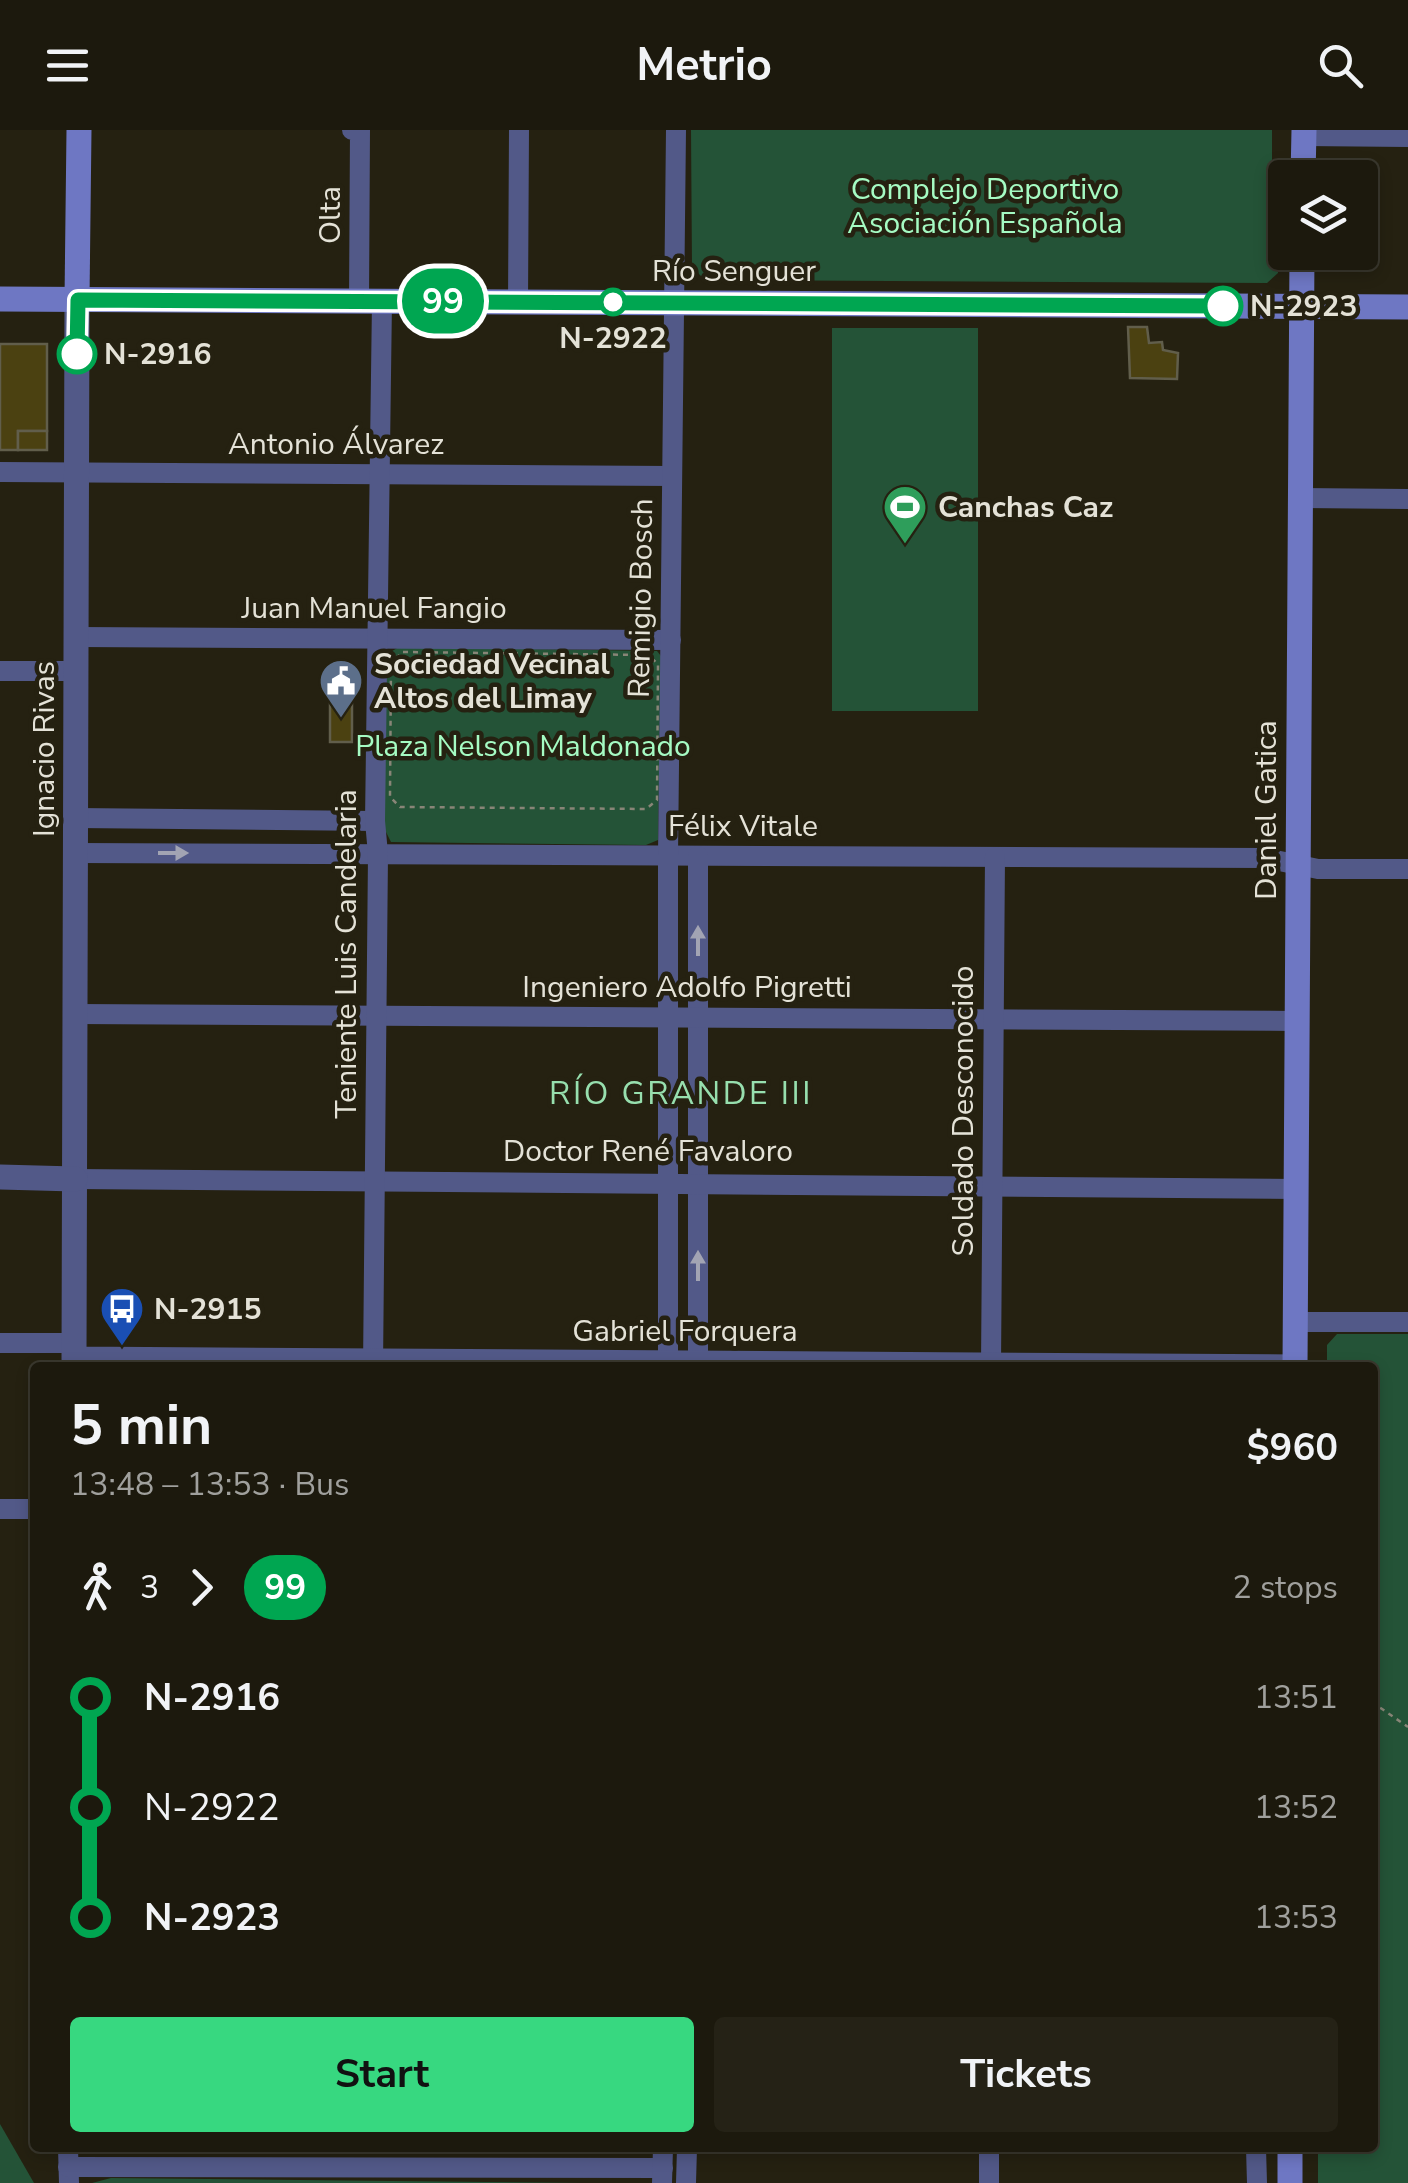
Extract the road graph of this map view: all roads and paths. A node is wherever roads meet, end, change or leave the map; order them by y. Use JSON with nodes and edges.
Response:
{"nodes":[{"id":1,"x":79,"y":130,"type":"edge"},
{"id":2,"x":352,"y":130,"type":"edge"},
{"id":3,"x":360,"y":130,"type":"edge"},
{"id":4,"x":519,"y":130,"type":"edge"},
{"id":5,"x":676,"y":130,"type":"edge"},
{"id":6,"x":1304,"y":133,"type":"edge"},
{"id":7,"x":1408,"y":136,"type":"edge"},
{"id":8,"x":1303,"y":160,"type":"edge"},
{"id":9,"x":1302,"y":270,"type":"edge"},
{"id":10,"x":0,"y":299,"type":"edge"},
{"id":11,"x":78,"y":300,"type":"junction"},
{"id":12,"x":370,"y":301,"type":"junction"},
{"id":13,"x":518,"y":302,"type":"junction"},
{"id":14,"x":674,"y":303,"type":"junction"},
{"id":15,"x":1302,"y":306,"type":"junction"},
{"id":16,"x":1408,"y":307,"type":"edge"},
{"id":17,"x":0,"y":472,"type":"edge"},
{"id":18,"x":77,"y":473,"type":"junction"},
{"id":19,"x":380,"y":474,"type":"junction"},
{"id":20,"x":672,"y":476,"type":"junction"},
{"id":21,"x":1301,"y":498,"type":"junction"},
{"id":22,"x":1408,"y":499,"type":"edge"},
{"id":23,"x":76,"y":637,"type":"junction"},
{"id":24,"x":378,"y":638,"type":"junction"},
{"id":25,"x":670,"y":640,"type":"junction"},
{"id":26,"x":658,"y":664,"type":"joint"},
{"id":27,"x":0,"y":671,"type":"edge"},
{"id":28,"x":76,"y":671,"type":"junction"},
{"id":29,"x":76,"y":818,"type":"junction"},
{"id":30,"x":375,"y":820,"type":"junction"},
{"id":31,"x":76,"y":853,"type":"junction"},
{"id":32,"x":378,"y":854,"type":"junction"},
{"id":33,"x":668,"y":856,"type":"junction"},
{"id":34,"x":698,"y":856,"type":"junction"},
{"id":35,"x":995,"y":857,"type":"junction"},
{"id":36,"x":1298,"y":865,"type":"junction"},
{"id":37,"x":1408,"y":869,"type":"edge"},
{"id":38,"x":76,"y":1014,"type":"junction"},
{"id":39,"x":376,"y":1016,"type":"junction"},
{"id":40,"x":668,"y":1017,"type":"junction"},
{"id":41,"x":698,"y":1017,"type":"junction"},
{"id":42,"x":994,"y":1019,"type":"junction"},
{"id":43,"x":1297,"y":1021,"type":"junction"},
{"id":44,"x":0,"y":1178,"type":"edge"},
{"id":45,"x":75,"y":1179,"type":"junction"},
{"id":46,"x":375,"y":1181,"type":"junction"},
{"id":47,"x":668,"y":1184,"type":"junction"},
{"id":48,"x":698,"y":1184,"type":"junction"},
{"id":49,"x":992,"y":1186,"type":"junction"},
{"id":50,"x":1296,"y":1189,"type":"junction"},
{"id":51,"x":1296,"y":1322,"type":"junction"},
{"id":52,"x":1408,"y":1322,"type":"edge"},
{"id":53,"x":0,"y":1343,"type":"edge"},
{"id":54,"x":74,"y":1356,"type":"edge"},
{"id":55,"x":298,"y":1362,"type":"edge"},
{"id":56,"x":373,"y":1362,"type":"edge"},
{"id":57,"x":668,"y":1362,"type":"edge"},
{"id":58,"x":698,"y":1362,"type":"edge"},
{"id":59,"x":991,"y":1362,"type":"edge"},
{"id":60,"x":1295,"y":1362,"type":"edge"},
{"id":61,"x":0,"y":1509,"type":"edge"},
{"id":62,"x":30,"y":1509,"type":"edge"},
{"id":63,"x":1378,"y":1706,"type":"edge"},
{"id":64,"x":1408,"y":1727,"type":"edge"},
{"id":65,"x":687,"y":2152,"type":"edge"},
{"id":66,"x":989,"y":2152,"type":"edge"},
{"id":67,"x":1256,"y":2152,"type":"edge"},
{"id":68,"x":1290,"y":2152,"type":"edge"},
{"id":69,"x":365,"y":2158,"type":"edge"},
{"id":70,"x":68,"y":2166,"type":"edge"},
{"id":71,"x":663,"y":2166,"type":"edge"},
{"id":72,"x":686,"y":2183,"type":"edge"},
{"id":73,"x":988,"y":2183,"type":"edge"},
{"id":74,"x":1256,"y":2183,"type":"edge"},
{"id":75,"x":1290,"y":2183,"type":"edge"}],
"edges":[{"from":1,"to":11,"type":"main road","name":"Ignacio Rivas"},
{"from":2,"to":3,"type":"street"},
{"from":3,"to":12,"type":"street","name":"Olta"},
{"from":4,"to":13,"type":"street"},
{"from":5,"to":14,"type":"street","name":"Remigio Bosch"},
{"from":6,"to":7,"type":"street"},
{"from":6,"to":8,"type":"main road"},
{"from":9,"to":15,"type":"main road","name":"Daniel Gatica"},
{"from":10,"to":11,"type":"main road","name":"Río Senguer"},
{"from":11,"to":12,"type":"main road","name":"Río Senguer"},
{"from":11,"to":18,"type":"street","name":"Ignacio Rivas"},
{"from":12,"to":13,"type":"main road","name":"Río Senguer"},
{"from":12,"to":19,"type":"street","name":"Teniente Luis Candelaria"},
{"from":13,"to":14,"type":"main road","name":"Río Senguer"},
{"from":14,"to":15,"type":"main road","name":"Río Senguer"},
{"from":14,"to":20,"type":"street","name":"Remigio Bosch"},
{"from":15,"to":16,"type":"main road","name":"Río Senguer"},
{"from":15,"to":21,"type":"main road","name":"Daniel Gatica"},
{"from":17,"to":18,"type":"street","name":"Antonio Álvarez"},
{"from":18,"to":19,"type":"street","name":"Antonio Álvarez"},
{"from":18,"to":23,"type":"street","name":"Ignacio Rivas"},
{"from":19,"to":20,"type":"street","name":"Antonio Álvarez"},
{"from":19,"to":24,"type":"street","name":"Teniente Luis Candelaria"},
{"from":20,"to":25,"type":"street","name":"Remigio Bosch"},
{"from":21,"to":22,"type":"street"},
{"from":21,"to":36,"type":"main road","name":"Daniel Gatica"},
{"from":23,"to":24,"type":"street","name":"Juan Manuel Fangio"},
{"from":23,"to":28,"type":"street","name":"Ignacio Rivas"},
{"from":24,"to":25,"type":"street","name":"Juan Manuel Fangio"},
{"from":24,"to":30,"type":"street","name":"Teniente Luis Candelaria"},
{"from":25,"to":33,"type":"street","name":"Remigio Bosch"},
{"from":26,"to":26,"type":"path"},
{"from":27,"to":28,"type":"street"},
{"from":28,"to":29,"type":"street","name":"Ignacio Rivas"},
{"from":29,"to":30,"type":"street"},
{"from":29,"to":31,"type":"street","name":"Ignacio Rivas"},
{"from":30,"to":32,"type":"street","name":"Teniente Luis Candelaria"},
{"from":31,"to":32,"type":"street","name":"Félix Vitale","one_way":true},
{"from":31,"to":38,"type":"street","name":"Ignacio Rivas"},
{"from":32,"to":33,"type":"street","name":"Félix Vitale"},
{"from":32,"to":39,"type":"street","name":"Teniente Luis Candelaria"},
{"from":33,"to":34,"type":"street","name":"Félix Vitale"},
{"from":33,"to":40,"type":"street","name":"Remigio Bosch"},
{"from":34,"to":35,"type":"street","name":"Félix Vitale"},
{"from":41,"to":34,"type":"street","one_way":true},
{"from":35,"to":36,"type":"street","name":"Félix Vitale"},
{"from":35,"to":42,"type":"street","name":"Soldado Desconocido"},
{"from":36,"to":37,"type":"street","name":"Félix Vitale"},
{"from":36,"to":43,"type":"main road","name":"Daniel Gatica"},
{"from":38,"to":39,"type":"street","name":"Ingeniero Adolfo Pigretti"},
{"from":38,"to":45,"type":"street","name":"Ignacio Rivas"},
{"from":39,"to":40,"type":"street","name":"Ingeniero Adolfo Pigretti"},
{"from":39,"to":46,"type":"street","name":"Teniente Luis Candelaria"},
{"from":40,"to":41,"type":"street","name":"Ingeniero Adolfo Pigretti"},
{"from":40,"to":47,"type":"street","name":"Remigio Bosch"},
{"from":41,"to":42,"type":"street","name":"Ingeniero Adolfo Pigretti"},
{"from":41,"to":48,"type":"street"},
{"from":42,"to":43,"type":"street","name":"Ingeniero Adolfo Pigretti"},
{"from":42,"to":49,"type":"street","name":"Soldado Desconocido"},
{"from":43,"to":50,"type":"main road","name":"Daniel Gatica"},
{"from":44,"to":45,"type":"street","name":"Doctor René Favaloro"},
{"from":45,"to":46,"type":"street","name":"Doctor René Favaloro"},
{"from":45,"to":54,"type":"street","name":"Ignacio Rivas"},
{"from":46,"to":47,"type":"street","name":"Doctor René Favaloro"},
{"from":46,"to":56,"type":"street","name":"Teniente Luis Candelaria"},
{"from":47,"to":48,"type":"street","name":"Doctor René Favaloro"},
{"from":47,"to":57,"type":"street","name":"Remigio Bosch"},
{"from":48,"to":49,"type":"street","name":"Doctor René Favaloro"},
{"from":58,"to":48,"type":"street","one_way":true},
{"from":49,"to":50,"type":"street","name":"Doctor René Favaloro"},
{"from":49,"to":59,"type":"street","name":"Soldado Desconocido"},
{"from":50,"to":51,"type":"main road","name":"Daniel Gatica"},
{"from":51,"to":52,"type":"street"},
{"from":51,"to":60,"type":"main road","name":"Daniel Gatica"},
{"from":53,"to":54,"type":"street","name":"Gabriel Forquera"},
{"from":54,"to":55,"type":"street","name":"Gabriel Forquera"},
{"from":61,"to":62,"type":"street"},
{"from":63,"to":64,"type":"path"},
{"from":65,"to":72,"type":"street"},
{"from":66,"to":73,"type":"street"},
{"from":67,"to":74,"type":"street"},
{"from":68,"to":75,"type":"main road"},
{"from":69,"to":70,"type":"street"},
{"from":69,"to":71,"type":"street"}]}
